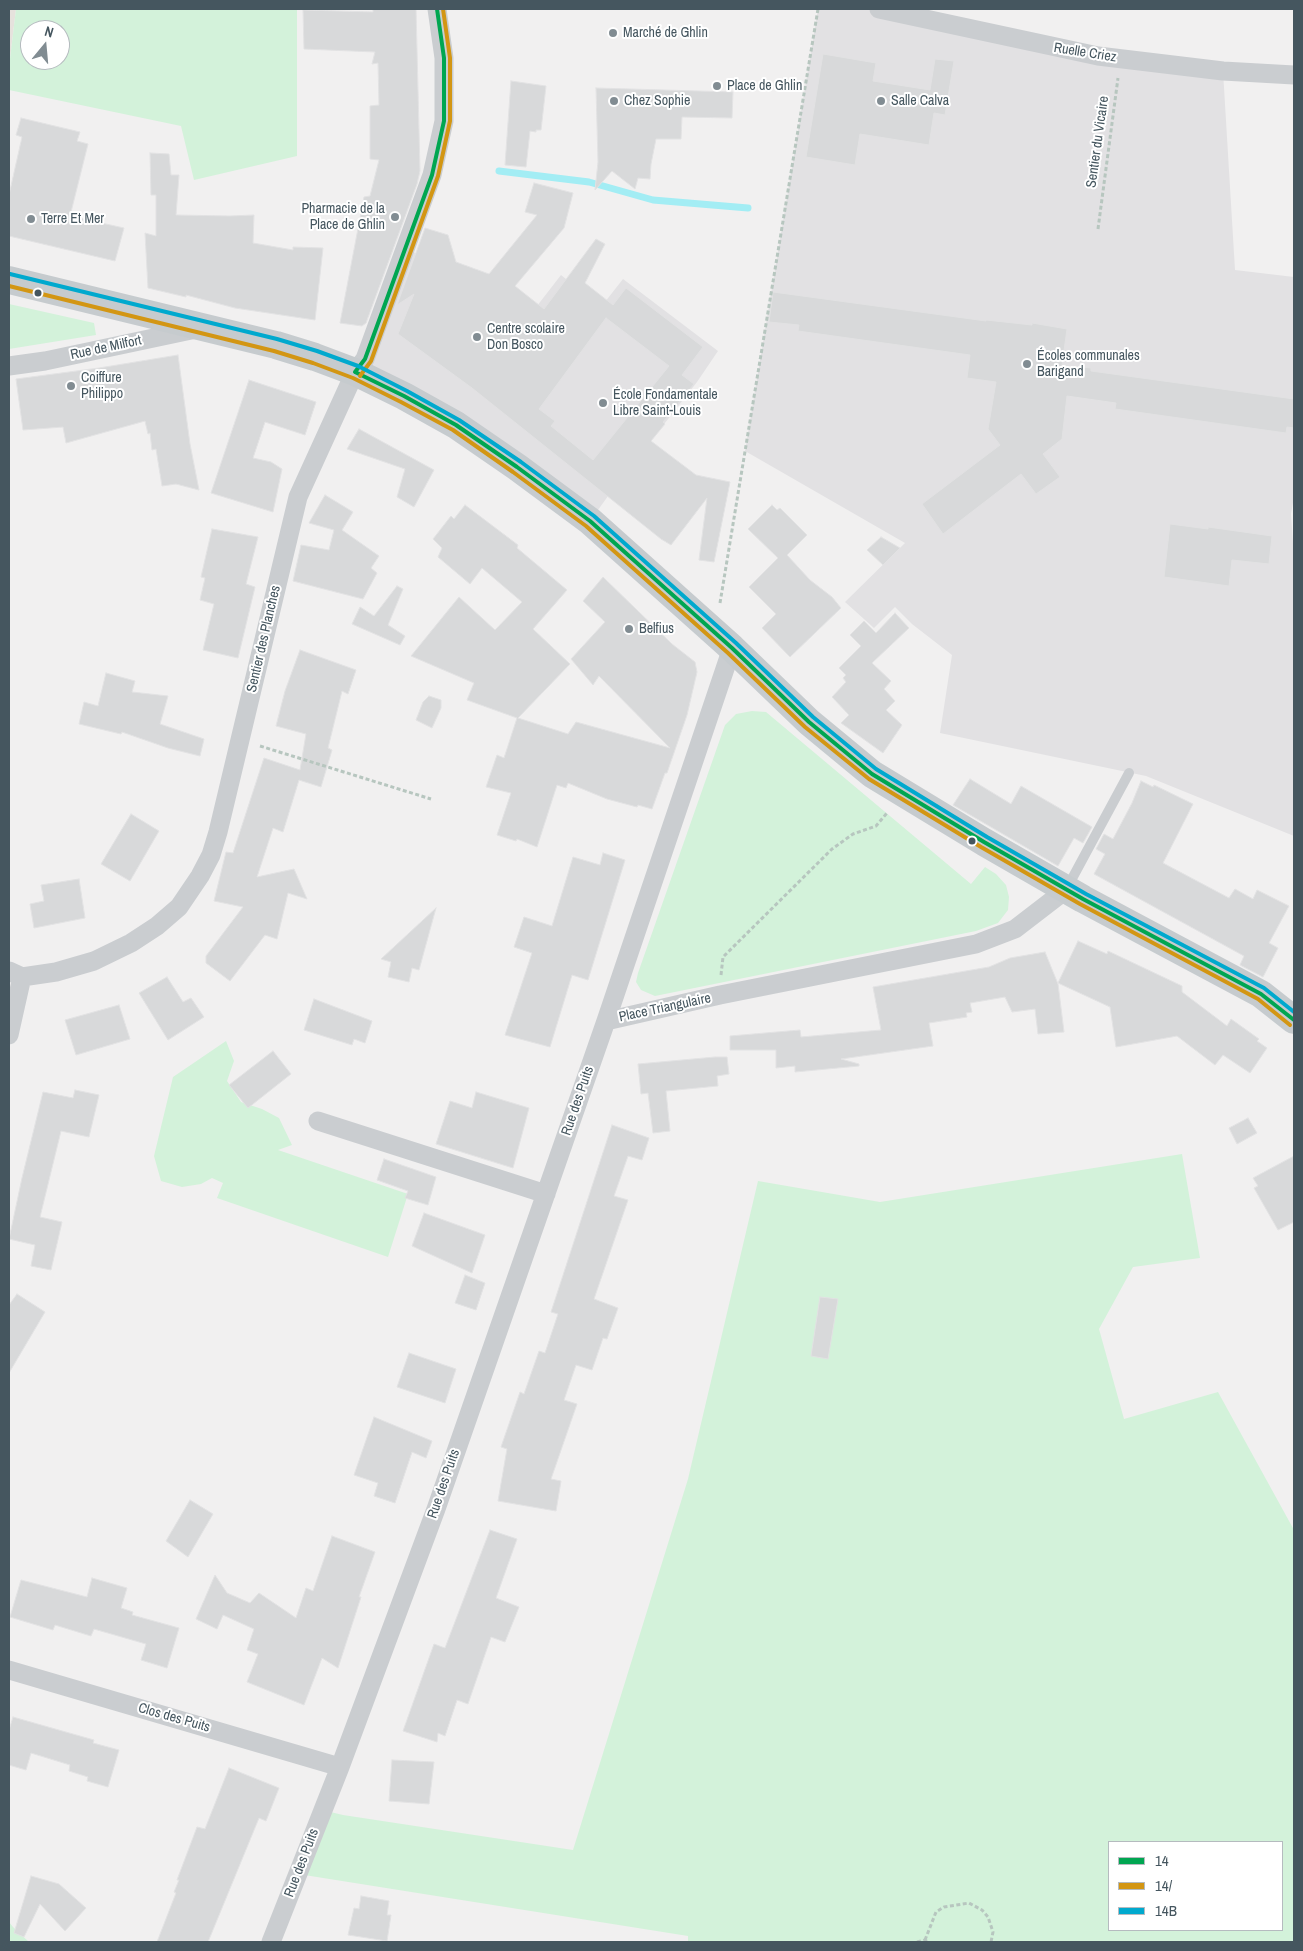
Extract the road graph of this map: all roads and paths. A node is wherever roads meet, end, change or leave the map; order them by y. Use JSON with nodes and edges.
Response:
{"nodes":[{"id":1,"x":437,"y":9,"type":"edge"},
{"id":2,"x":818,"y":9,"type":"edge"},
{"id":3,"x":879,"y":9,"type":"edge"},
{"id":4,"x":1120,"y":59,"type":"junction"},
{"id":5,"x":1294,"y":75,"type":"edge"},
{"id":6,"x":1098,"y":229,"type":"dead end"},
{"id":7,"x":9,"y":280,"type":"edge"},
{"id":8,"x":202,"y":328,"type":"junction"},
{"id":9,"x":9,"y":366,"type":"edge"},
{"id":10,"x":355,"y":372,"type":"junction"},
{"id":11,"x":723,"y":641,"type":"junction"},
{"id":12,"x":240,"y":740,"type":"junction"},
{"id":13,"x":1129,"y":773,"type":"dead end"},
{"id":14,"x":904,"y":794,"type":"junction"},
{"id":15,"x":431,"y":799,"type":"dead end"},
{"id":16,"x":1067,"y":889,"type":"junction"},
{"id":17,"x":16,"y":974,"type":"edge"},
{"id":18,"x":720,"y":996,"type":"junction"},
{"id":19,"x":1294,"y":1020,"type":"edge"},
{"id":20,"x":606,"y":1021,"type":"junction"},
{"id":21,"x":9,"y":1034,"type":"edge"},
{"id":22,"x":318,"y":1120,"type":"dead end"},
{"id":23,"x":546,"y":1194,"type":"junction"},
{"id":24,"x":9,"y":1670,"type":"edge"},
{"id":25,"x":340,"y":1767,"type":"junction"},
{"id":26,"x":926,"y":1941,"type":"edge"},
{"id":27,"x":271,"y":1942,"type":"edge"},
{"id":28,"x":917,"y":1942,"type":"edge"},
{"id":29,"x":991,"y":1942,"type":"edge"}],
"edges":[{"from":1,"to":10,"type":"street"},
{"from":2,"to":11,"type":"path"},
{"from":3,"to":4,"type":"street","name":"Ruelle Criez"},
{"from":4,"to":5,"type":"street","name":"Ruelle Criez"},
{"from":4,"to":6,"type":"path","name":"Sentier du Vicaire"},
{"from":7,"to":8,"type":"main road"},
{"from":8,"to":9,"type":"street","name":"Rue de Milfort"},
{"from":8,"to":10,"type":"main road"},
{"from":10,"to":11,"type":"main road"},
{"from":10,"to":12,"type":"street","name":"Sentier des Planches"},
{"from":11,"to":14,"type":"main road"},
{"from":11,"to":20,"type":"street","name":"Place Triangulaire"},
{"from":12,"to":15,"type":"path"},
{"from":12,"to":17,"type":"street","name":"Sentier des Planches"},
{"from":13,"to":16,"type":"lane"},
{"from":14,"to":16,"type":"main road"},
{"from":14,"to":18,"type":"path"},
{"from":16,"to":18,"type":"street","name":"Place Triangulaire"},
{"from":16,"to":19,"type":"main road"},
{"from":17,"to":21,"type":"street"},
{"from":18,"to":20,"type":"street","name":"Place Triangulaire"},
{"from":20,"to":23,"type":"street","name":"Rue des Puits"},
{"from":22,"to":23,"type":"street"},
{"from":23,"to":25,"type":"street","name":"Rue des Puits"},
{"from":24,"to":25,"type":"street","name":"Clos des Puits"},
{"from":25,"to":27,"type":"street","name":"Rue des Puits"},
{"from":26,"to":28,"type":"path"},
{"from":26,"to":29,"type":"path"}]}
